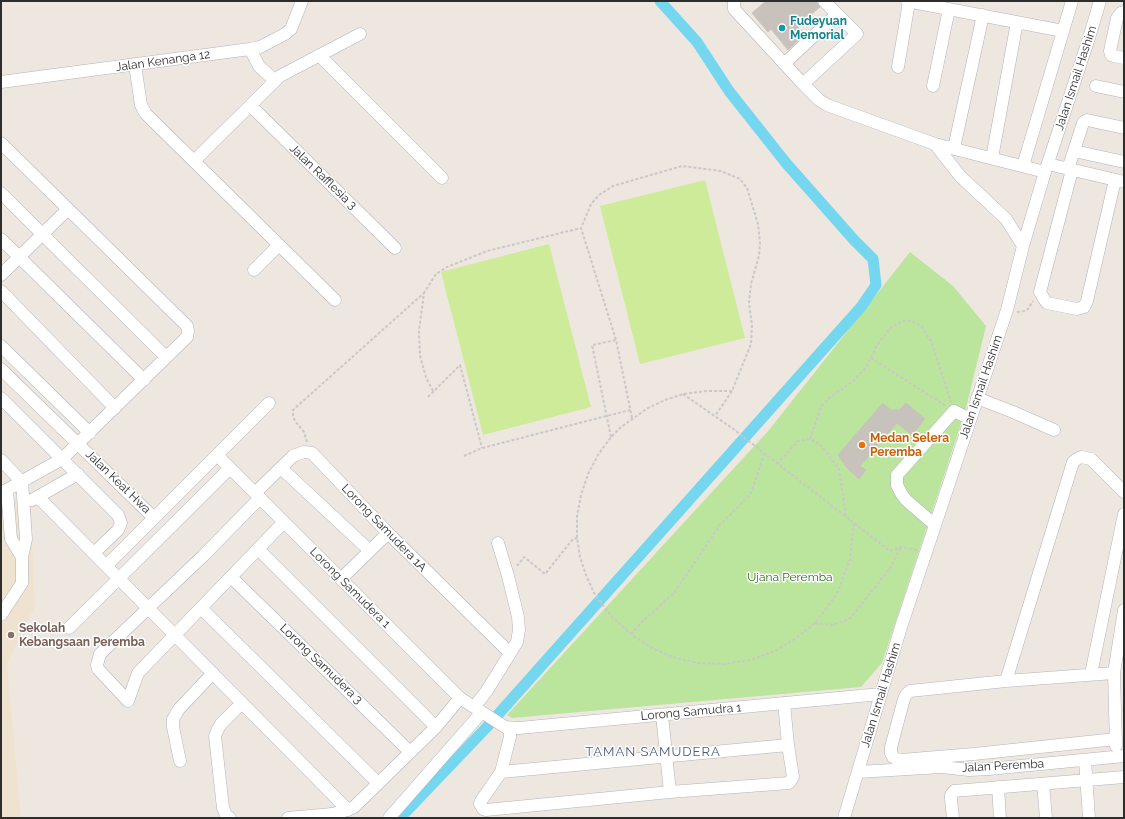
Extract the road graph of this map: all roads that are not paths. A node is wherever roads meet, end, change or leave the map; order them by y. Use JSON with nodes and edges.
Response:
{"nodes":[{"id":1,"x":302,"y":1,"type":"edge"},
{"id":2,"x":734,"y":1,"type":"edge"},
{"id":3,"x":824,"y":1,"type":"edge"},
{"id":4,"x":908,"y":1,"type":"edge"},
{"id":5,"x":1072,"y":1,"type":"edge"},
{"id":6,"x":1100,"y":1,"type":"edge"},
{"id":7,"x":949,"y":9,"type":"junction"},
{"id":8,"x":1123,"y":13,"type":"edge"},
{"id":9,"x":837,"y":14,"type":"junction"},
{"id":10,"x":983,"y":16,"type":"junction"},
{"id":11,"x":1017,"y":22,"type":"junction"},
{"id":12,"x":1063,"y":32,"type":"junction"},
{"id":13,"x":360,"y":34,"type":"dead end"},
{"id":14,"x":250,"y":50,"type":"junction"},
{"id":15,"x":320,"y":55,"type":"junction"},
{"id":16,"x":1124,"y":58,"type":"edge"},
{"id":17,"x":784,"y":64,"type":"junction"},
{"id":18,"x":136,"y":65,"type":"junction"},
{"id":19,"x":898,"y":67,"type":"dead end"},
{"id":20,"x":275,"y":81,"type":"junction"},
{"id":21,"x":1,"y":82,"type":"edge"},
{"id":22,"x":803,"y":84,"type":"junction"},
{"id":23,"x":933,"y":86,"type":"dead end"},
{"id":24,"x":1096,"y":86,"type":"dead end"},
{"id":25,"x":1124,"y":92,"type":"edge"},
{"id":26,"x":251,"y":106,"type":"junction"},
{"id":27,"x":1124,"y":128,"type":"edge"},
{"id":28,"x":1,"y":143,"type":"edge"},
{"id":29,"x":935,"y":144,"type":"junction"},
{"id":30,"x":954,"y":148,"type":"junction"},
{"id":31,"x":1074,"y":151,"type":"junction"},
{"id":32,"x":992,"y":158,"type":"junction"},
{"id":33,"x":194,"y":161,"type":"junction"},
{"id":34,"x":1124,"y":162,"type":"edge"},
{"id":35,"x":1024,"y":166,"type":"junction"},
{"id":36,"x":1046,"y":168,"type":"junction"},
{"id":37,"x":1070,"y":170,"type":"junction"},
{"id":38,"x":442,"y":178,"type":"dead end"},
{"id":39,"x":1119,"y":181,"type":"edge"},
{"id":40,"x":1,"y":193,"type":"edge"},
{"id":41,"x":68,"y":209,"type":"junction"},
{"id":42,"x":43,"y":234,"type":"junction"},
{"id":43,"x":1,"y":239,"type":"edge"},
{"id":44,"x":279,"y":245,"type":"junction"},
{"id":45,"x":1023,"y":246,"type":"junction"},
{"id":46,"x":395,"y":248,"type":"dead end"},
{"id":47,"x":19,"y":257,"type":"junction"},
{"id":48,"x":254,"y":270,"type":"dead end"},
{"id":49,"x":1,"y":275,"type":"edge"},
{"id":50,"x":1,"y":292,"type":"edge"},
{"id":51,"x":335,"y":300,"type":"dead end"},
{"id":52,"x":1,"y":346,"type":"edge"},
{"id":53,"x":166,"y":357,"type":"junction"},
{"id":54,"x":1,"y":369,"type":"edge"},
{"id":55,"x":144,"y":380,"type":"junction"},
{"id":56,"x":1,"y":398,"type":"edge"},
{"id":57,"x":977,"y":398,"type":"junction"},
{"id":58,"x":269,"y":403,"type":"dead end"},
{"id":59,"x":115,"y":408,"type":"junction"},
{"id":60,"x":970,"y":419,"type":"junction"},
{"id":61,"x":1054,"y":430,"type":"dead end"},
{"id":62,"x":90,"y":433,"type":"junction"},
{"id":63,"x":78,"y":444,"type":"junction"},
{"id":64,"x":217,"y":455,"type":"junction"},
{"id":65,"x":62,"y":459,"type":"junction"},
{"id":66,"x":1,"y":460,"type":"edge"},
{"id":67,"x":230,"y":468,"type":"junction"},
{"id":68,"x":281,"y":468,"type":"junction"},
{"id":69,"x":78,"y":474,"type":"junction"},
{"id":70,"x":22,"y":482,"type":"junction"},
{"id":71,"x":4,"y":491,"type":"edge"},
{"id":72,"x":1124,"y":492,"type":"edge"},
{"id":73,"x":257,"y":495,"type":"junction"},
{"id":74,"x":38,"y":497,"type":"junction"},
{"id":75,"x":23,"y":504,"type":"junction"},
{"id":76,"x":1124,"y":514,"type":"edge"},
{"id":77,"x":154,"y":518,"type":"junction"},
{"id":78,"x":284,"y":522,"type":"junction"},
{"id":79,"x":935,"y":525,"type":"junction"},
{"id":80,"x":388,"y":533,"type":"junction"},
{"id":81,"x":498,"y":543,"type":"dead end"},
{"id":82,"x":258,"y":549,"type":"junction"},
{"id":83,"x":369,"y":550,"type":"junction"},
{"id":84,"x":94,"y":553,"type":"junction"},
{"id":85,"x":22,"y":557,"type":"junction"},
{"id":86,"x":106,"y":566,"type":"junction"},
{"id":87,"x":231,"y":577,"type":"junction"},
{"id":88,"x":119,"y":578,"type":"junction"},
{"id":89,"x":341,"y":579,"type":"junction"},
{"id":90,"x":148,"y":607,"type":"junction"},
{"id":91,"x":201,"y":608,"type":"junction"},
{"id":92,"x":1124,"y":610,"type":"edge"},
{"id":93,"x":1,"y":615,"type":"edge"},
{"id":94,"x":69,"y":628,"type":"dead end"},
{"id":95,"x":175,"y":635,"type":"junction"},
{"id":96,"x":510,"y":653,"type":"junction"},
{"id":97,"x":1114,"y":672,"type":"junction"},
{"id":98,"x":213,"y":673,"type":"junction"},
{"id":99,"x":1091,"y":674,"type":"junction"},
{"id":100,"x":1006,"y":681,"type":"junction"},
{"id":101,"x":881,"y":694,"type":"junction"},
{"id":102,"x":460,"y":698,"type":"junction"},
{"id":103,"x":242,"y":703,"type":"junction"},
{"id":104,"x":784,"y":703,"type":"junction"},
{"id":105,"x":481,"y":712,"type":"junction"},
{"id":106,"x":662,"y":715,"type":"junction"},
{"id":107,"x":436,"y":726,"type":"junction"},
{"id":108,"x":506,"y":726,"type":"junction"},
{"id":109,"x":1116,"y":739,"type":"junction"},
{"id":110,"x":788,"y":745,"type":"junction"},
{"id":111,"x":410,"y":752,"type":"junction"},
{"id":112,"x":666,"y":757,"type":"junction"},
{"id":113,"x":1120,"y":757,"type":"edge"},
{"id":114,"x":180,"y":760,"type":"dead end"},
{"id":115,"x":1085,"y":760,"type":"junction"},
{"id":116,"x":501,"y":772,"type":"junction"},
{"id":117,"x":858,"y":772,"type":"junction"},
{"id":118,"x":1124,"y":777,"type":"edge"},
{"id":119,"x":1086,"y":780,"type":"junction"},
{"id":120,"x":378,"y":783,"type":"junction"},
{"id":121,"x":1043,"y":784,"type":"junction"},
{"id":122,"x":998,"y":788,"type":"junction"},
{"id":123,"x":670,"y":792,"type":"junction"},
{"id":124,"x":348,"y":810,"type":"junction"},
{"id":125,"x":527,"y":812,"type":"edge"},
{"id":126,"x":230,"y":818,"type":"edge"},
{"id":127,"x":288,"y":818,"type":"edge"},
{"id":128,"x":389,"y":818,"type":"edge"},
{"id":129,"x":844,"y":818,"type":"edge"},
{"id":130,"x":953,"y":818,"type":"edge"},
{"id":131,"x":1000,"y":818,"type":"edge"},
{"id":132,"x":1046,"y":818,"type":"edge"},
{"id":133,"x":1089,"y":818,"type":"edge"}],
"edges":[{"from":1,"to":14,"type":"street","name":"Jalan Kenanga 12"},
{"from":2,"to":17,"type":"street"},
{"from":3,"to":9,"type":"street"},
{"from":4,"to":7,"type":"street"},
{"from":4,"to":19,"type":"street"},
{"from":5,"to":12,"type":"street"},
{"from":6,"to":36,"type":"street","name":"Jalan Ismail Hashim"},
{"from":7,"to":10,"type":"street"},
{"from":7,"to":23,"type":"street"},
{"from":8,"to":16,"type":"street"},
{"from":9,"to":17,"type":"street"},
{"from":9,"to":22,"type":"street"},
{"from":10,"to":11,"type":"street"},
{"from":10,"to":30,"type":"street"},
{"from":11,"to":12,"type":"street"},
{"from":11,"to":32,"type":"street"},
{"from":12,"to":35,"type":"street"},
{"from":13,"to":15,"type":"street"},
{"from":14,"to":18,"type":"street","name":"Jalan Kenanga 12"},
{"from":14,"to":20,"type":"street"},
{"from":15,"to":20,"type":"street"},
{"from":15,"to":38,"type":"street"},
{"from":17,"to":22,"type":"street"},
{"from":18,"to":21,"type":"street","name":"Jalan Kenanga 12"},
{"from":18,"to":33,"type":"street"},
{"from":20,"to":26,"type":"street"},
{"from":22,"to":29,"type":"street"},
{"from":24,"to":25,"type":"street"},
{"from":26,"to":33,"type":"street"},
{"from":26,"to":46,"type":"street","name":"Jalan Rafflesia 3"},
{"from":27,"to":31,"type":"street"},
{"from":28,"to":41,"type":"street"},
{"from":29,"to":30,"type":"street"},
{"from":29,"to":45,"type":"street"},
{"from":30,"to":32,"type":"street"},
{"from":31,"to":34,"type":"street"},
{"from":31,"to":37,"type":"street"},
{"from":32,"to":35,"type":"street"},
{"from":33,"to":44,"type":"street"},
{"from":35,"to":36,"type":"street"},
{"from":36,"to":37,"type":"street"},
{"from":36,"to":45,"type":"street","name":"Jalan Ismail Hashim"},
{"from":37,"to":39,"type":"street"},
{"from":37,"to":39,"type":"street"},
{"from":40,"to":42,"type":"street"},
{"from":41,"to":42,"type":"street"},
{"from":41,"to":53,"type":"street"},
{"from":42,"to":47,"type":"street"},
{"from":42,"to":53,"type":"street"},
{"from":43,"to":47,"type":"street"},
{"from":44,"to":48,"type":"street"},
{"from":44,"to":51,"type":"street"},
{"from":45,"to":57,"type":"street","name":"Jalan Ismail Hashim"},
{"from":47,"to":49,"type":"street"},
{"from":47,"to":55,"type":"street"},
{"from":50,"to":59,"type":"street"},
{"from":52,"to":62,"type":"street"},
{"from":53,"to":55,"type":"street"},
{"from":54,"to":63,"type":"street"},
{"from":55,"to":59,"type":"street"},
{"from":56,"to":65,"type":"street"},
{"from":57,"to":60,"type":"street","name":"Jalan Ismail Hashim"},
{"from":57,"to":61,"type":"street"},
{"from":58,"to":64,"type":"street"},
{"from":59,"to":62,"type":"street"},
{"from":60,"to":79,"type":"street","name":"Jalan Ismail Hashim"},
{"from":60,"to":79,"type":"street"},
{"from":62,"to":63,"type":"street"},
{"from":63,"to":65,"type":"street","name":"Jalan Keat Hwa"},
{"from":63,"to":77,"type":"street","name":"Jalan Keat Hwa"},
{"from":64,"to":67,"type":"street","name":"Lorong Samudera 1"},
{"from":64,"to":77,"type":"street"},
{"from":65,"to":69,"type":"street"},
{"from":65,"to":70,"type":"street","name":"Jalan Keat Hwa"},
{"from":66,"to":70,"type":"street"},
{"from":67,"to":73,"type":"street","name":"Lorong Samudera 1"},
{"from":67,"to":88,"type":"street"},
{"from":68,"to":73,"type":"street"},
{"from":68,"to":80,"type":"street","name":"Lorong Samudera 1A"},
{"from":68,"to":83,"type":"street"},
{"from":69,"to":74,"type":"street"},
{"from":69,"to":84,"type":"street"},
{"from":70,"to":71,"type":"street","name":"Jalan Keat Hwa"},
{"from":70,"to":75,"type":"street"},
{"from":71,"to":85,"type":"street"},
{"from":72,"to":100,"type":"street"},
{"from":73,"to":78,"type":"street","name":"Lorong Samudera 1"},
{"from":73,"to":90,"type":"street"},
{"from":74,"to":75,"type":"street"},
{"from":74,"to":84,"type":"street"},
{"from":75,"to":85,"type":"street"},
{"from":76,"to":99,"type":"street"},
{"from":77,"to":86,"type":"street"},
{"from":78,"to":82,"type":"street"},
{"from":78,"to":89,"type":"street","name":"Lorong Samudera 1"},
{"from":79,"to":101,"type":"street","name":"Jalan Ismail Hashim"},
{"from":80,"to":83,"type":"street"},
{"from":80,"to":96,"type":"street","name":"Lorong Samudera 1A"},
{"from":81,"to":96,"type":"street"},
{"from":82,"to":87,"type":"street"},
{"from":82,"to":107,"type":"street"},
{"from":83,"to":89,"type":"street"},
{"from":84,"to":86,"type":"street"},
{"from":85,"to":93,"type":"street"},
{"from":86,"to":88,"type":"street"},
{"from":87,"to":91,"type":"street"},
{"from":87,"to":111,"type":"street","name":"Lorong Samudera 3"},
{"from":88,"to":90,"type":"street"},
{"from":88,"to":94,"type":"street"},
{"from":89,"to":102,"type":"street","name":"Lorong Samudera 1"},
{"from":90,"to":95,"type":"street"},
{"from":90,"to":95,"type":"street"},
{"from":91,"to":95,"type":"street"},
{"from":91,"to":120,"type":"street"},
{"from":92,"to":97,"type":"street"},
{"from":95,"to":98,"type":"street"},
{"from":96,"to":105,"type":"street"},
{"from":97,"to":99,"type":"street"},
{"from":97,"to":109,"type":"street"},
{"from":98,"to":103,"type":"street"},
{"from":98,"to":114,"type":"street"},
{"from":99,"to":100,"type":"street"},
{"from":100,"to":109,"type":"street"},
{"from":101,"to":104,"type":"street","name":"Lorong Samudra 1"},
{"from":101,"to":117,"type":"street","name":"Jalan Ismail Hashim"},
{"from":102,"to":105,"type":"street","name":"Lorong Samudera 1"},
{"from":102,"to":107,"type":"street"},
{"from":103,"to":124,"type":"street"},
{"from":103,"to":126,"type":"street"},
{"from":104,"to":106,"type":"street","name":"Lorong Samudra 1"},
{"from":104,"to":110,"type":"street"},
{"from":105,"to":108,"type":"street","name":"Lorong Samudera 1"},
{"from":105,"to":128,"type":"street"},
{"from":106,"to":108,"type":"street","name":"Lorong Samudra 1"},
{"from":106,"to":112,"type":"street"},
{"from":107,"to":111,"type":"street"},
{"from":108,"to":116,"type":"street"},
{"from":109,"to":113,"type":"street"},
{"from":110,"to":112,"type":"street"},
{"from":110,"to":123,"type":"street"},
{"from":111,"to":120,"type":"street"},
{"from":112,"to":116,"type":"street"},
{"from":112,"to":123,"type":"street"},
{"from":113,"to":115,"type":"street","name":"Jalan Peremba"},
{"from":115,"to":117,"type":"street","name":"Jalan Peremba"},
{"from":115,"to":119,"type":"street"},
{"from":116,"to":125,"type":"street"},
{"from":117,"to":129,"type":"street","name":"Jalan Ismail Hashim"},
{"from":118,"to":119,"type":"street"},
{"from":119,"to":121,"type":"street"},
{"from":119,"to":133,"type":"street"},
{"from":120,"to":124,"type":"street"},
{"from":121,"to":122,"type":"street"},
{"from":121,"to":132,"type":"street"},
{"from":122,"to":130,"type":"street"},
{"from":122,"to":131,"type":"street"},
{"from":123,"to":125,"type":"street"},
{"from":124,"to":127,"type":"street"}]}
